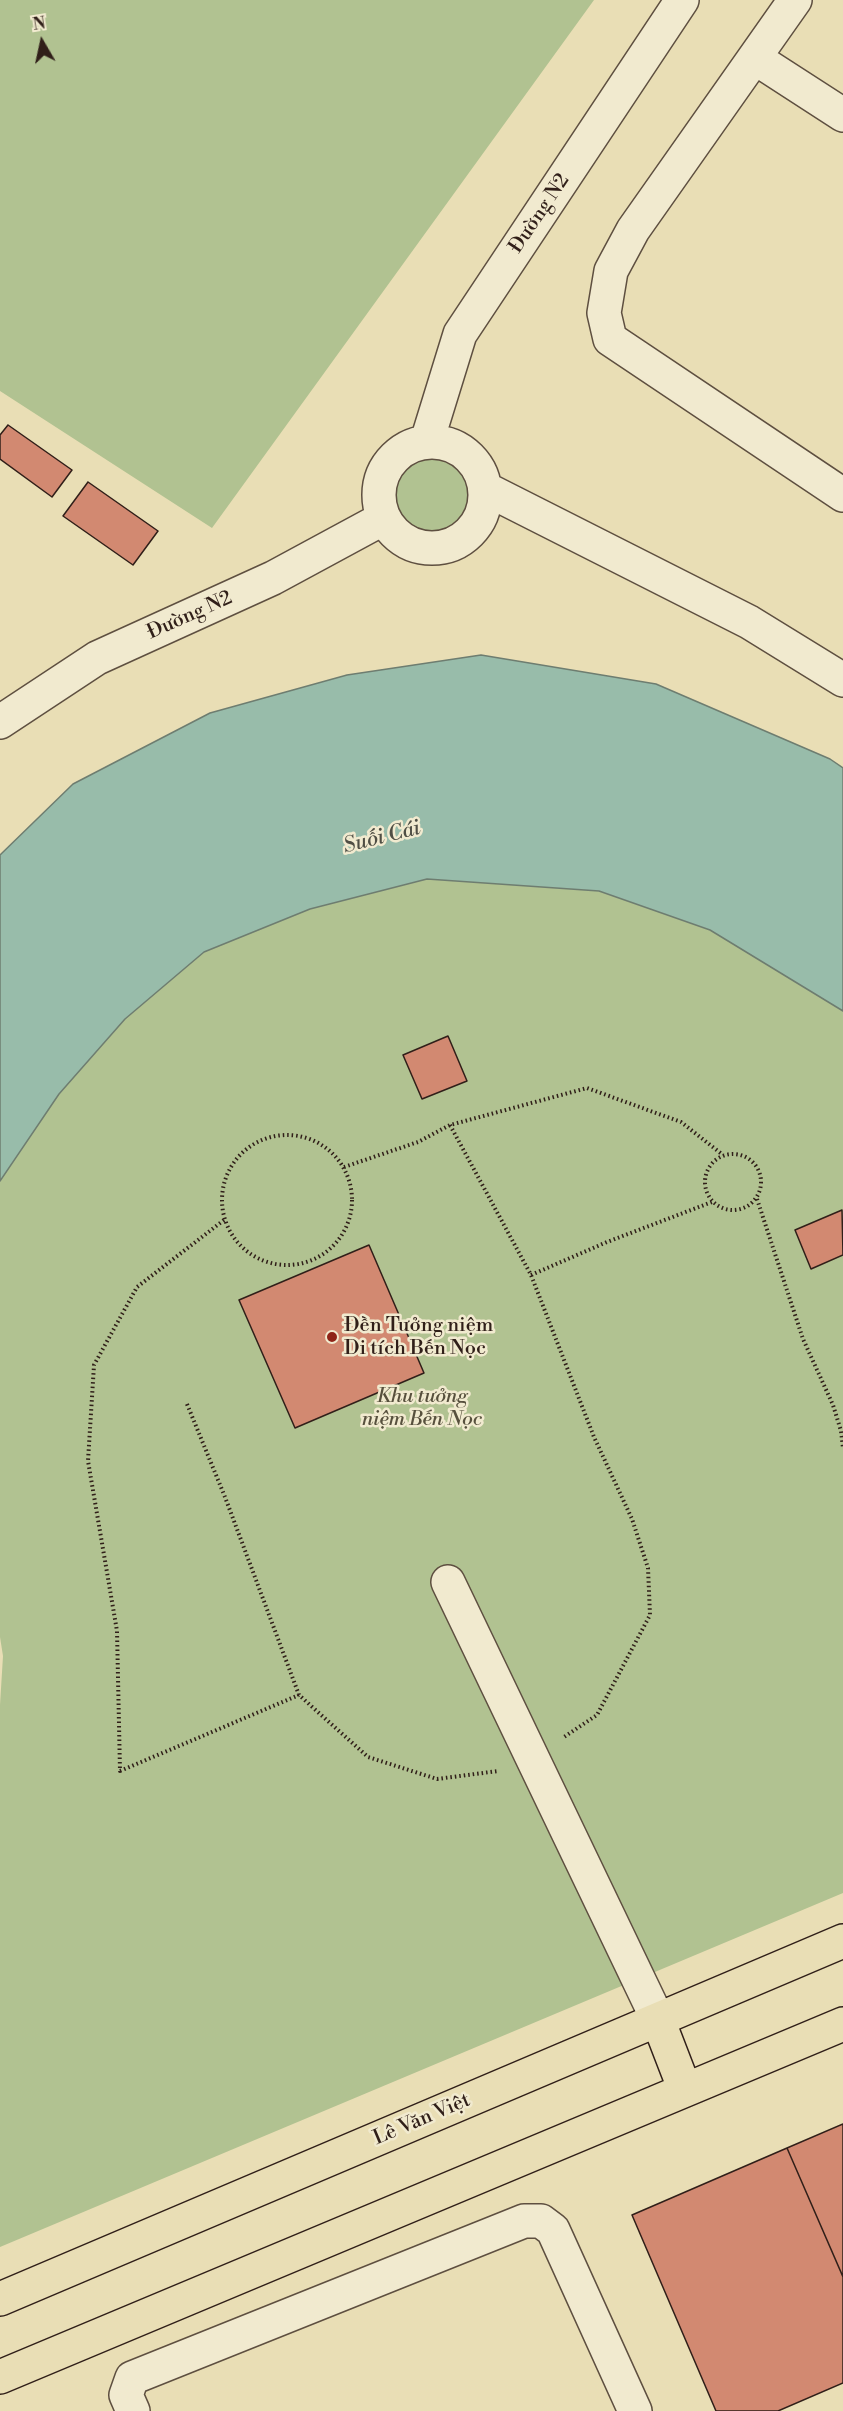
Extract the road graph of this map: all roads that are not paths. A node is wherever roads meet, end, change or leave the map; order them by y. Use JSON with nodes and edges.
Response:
{"nodes":[{"id":1,"x":682,"y":0,"type":"edge"},
{"id":2,"x":795,"y":0,"type":"edge"},
{"id":3,"x":755,"y":58,"type":"junction"},
{"id":4,"x":843,"y":115,"type":"edge"},
{"id":5,"x":427,"y":441,"type":"junction"},
{"id":6,"x":486,"y":489,"type":"junction"},
{"id":7,"x":843,"y":495,"type":"edge"},
{"id":8,"x":384,"y":518,"type":"junction"},
{"id":9,"x":843,"y":680,"type":"edge"},
{"id":10,"x":0,"y":722,"type":"edge"},
{"id":11,"x":448,"y":1582,"type":"dead end"},
{"id":12,"x":843,"y":1941,"type":"edge"},
{"id":13,"x":658,"y":2020,"type":"junction"},
{"id":14,"x":843,"y":2024,"type":"edge"},
{"id":15,"x":685,"y":2090,"type":"junction"},
{"id":16,"x":0,"y":2299,"type":"edge"},
{"id":17,"x":0,"y":2377,"type":"edge"},
{"id":18,"x":133,"y":2411,"type":"edge"},
{"id":19,"x":635,"y":2411,"type":"edge"}],
"edges":[{"from":1,"to":5,"type":"street","name":"Đường N2"},
{"from":2,"to":3,"type":"street"},
{"from":3,"to":4,"type":"street"},
{"from":3,"to":7,"type":"street"},
{"from":5,"to":6,"type":"street"},
{"from":5,"to":8,"type":"street"},
{"from":6,"to":8,"type":"street"},
{"from":6,"to":9,"type":"street"},
{"from":8,"to":10,"type":"street","name":"Đường N2"},
{"from":11,"to":13,"type":"street"},
{"from":12,"to":13,"type":"main road","name":"Lê Văn Việt"},
{"from":13,"to":15,"type":"main road"},
{"from":13,"to":16,"type":"main road","name":"Lê Văn Việt"},
{"from":14,"to":15,"type":"main road"},
{"from":15,"to":17,"type":"main road"},
{"from":18,"to":19,"type":"street"}]}
